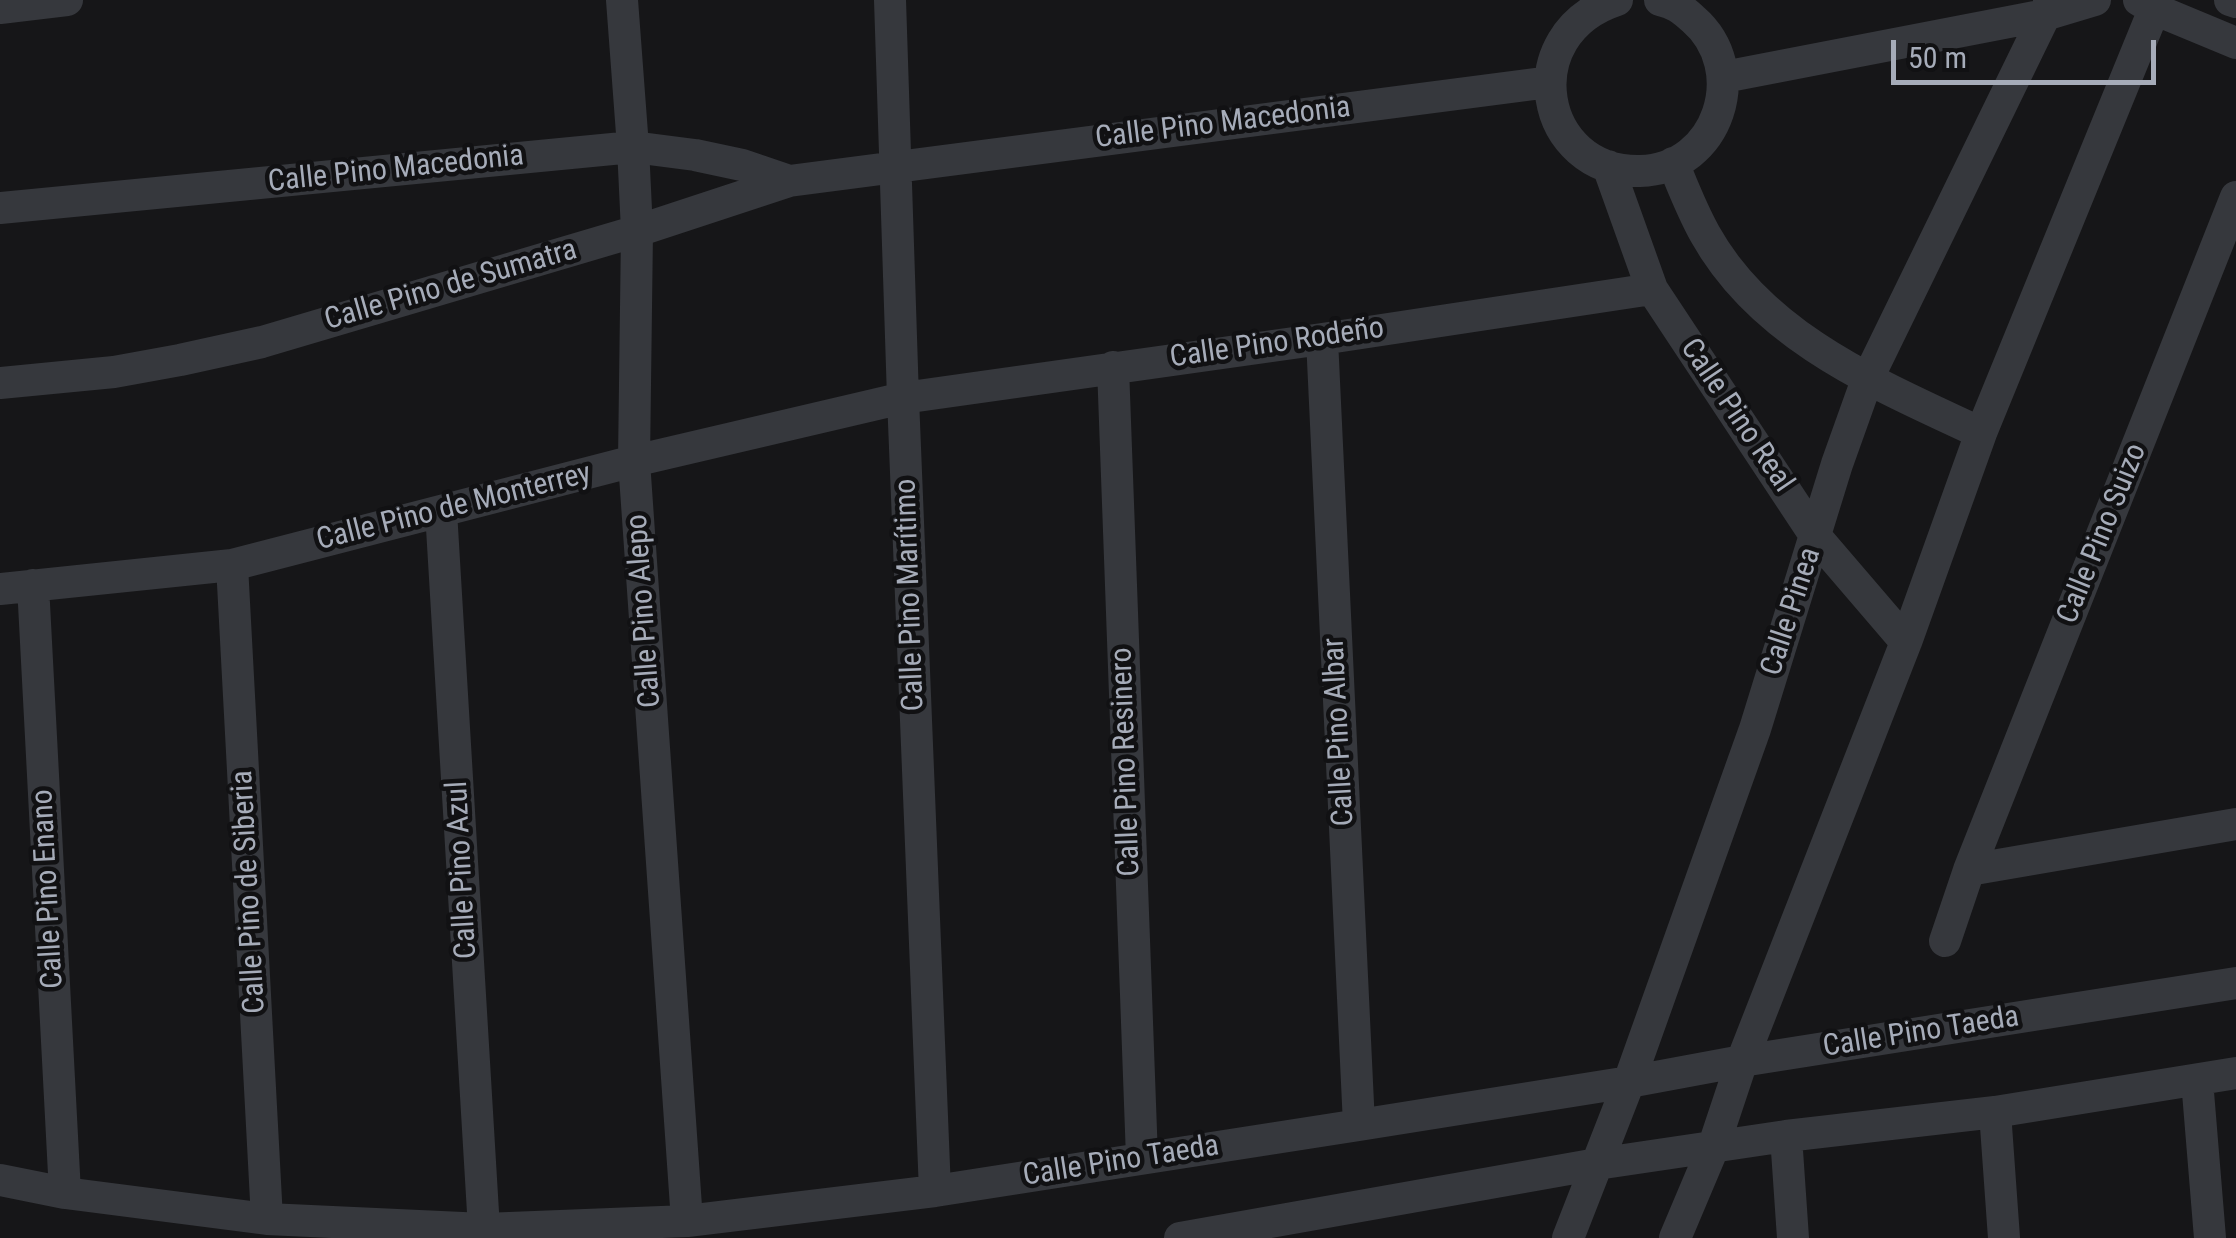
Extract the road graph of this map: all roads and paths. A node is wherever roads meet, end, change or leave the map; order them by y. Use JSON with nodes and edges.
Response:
{"nodes":[{"id":1,"x":67,"y":0,"type":"edge"},
{"id":2,"x":622,"y":0,"type":"edge"},
{"id":3,"x":890,"y":0,"type":"edge"},
{"id":4,"x":2095,"y":0,"type":"edge"},
{"id":5,"x":1669,"y":1,"type":"edge"},
{"id":6,"x":1604,"y":2,"type":"edge"},
{"id":7,"x":2150,"y":3,"type":"edge"},
{"id":8,"x":0,"y":8,"type":"edge"},
{"id":9,"x":2048,"y":8,"type":"edge"},
{"id":10,"x":2236,"y":43,"type":"edge"},
{"id":11,"x":1724,"y":76,"type":"junction"},
{"id":12,"x":1550,"y":82,"type":"junction"},
{"id":13,"x":634,"y":147,"type":"junction"},
{"id":14,"x":1672,"y":164,"type":"junction"},
{"id":15,"x":896,"y":166,"type":"junction"},
{"id":16,"x":1608,"y":166,"type":"junction"},
{"id":17,"x":789,"y":180,"type":"junction"},
{"id":18,"x":2236,"y":198,"type":"edge"},
{"id":19,"x":0,"y":208,"type":"edge"},
{"id":20,"x":637,"y":231,"type":"junction"},
{"id":21,"x":1652,"y":289,"type":"junction"},
{"id":22,"x":1322,"y":339,"type":"junction"},
{"id":23,"x":1113,"y":367,"type":"junction"},
{"id":24,"x":1867,"y":380,"type":"junction"},
{"id":25,"x":0,"y":382,"type":"edge"},
{"id":26,"x":903,"y":398,"type":"junction"},
{"id":27,"x":1982,"y":433,"type":"junction"},
{"id":28,"x":634,"y":461,"type":"junction"},
{"id":29,"x":441,"y":511,"type":"junction"},
{"id":30,"x":1816,"y":537,"type":"junction"},
{"id":31,"x":232,"y":564,"type":"junction"},
{"id":32,"x":33,"y":586,"type":"junction"},
{"id":33,"x":0,"y":589,"type":"edge"},
{"id":34,"x":1906,"y":642,"type":"junction"},
{"id":35,"x":2233,"y":817,"type":"edge"},
{"id":36,"x":1970,"y":870,"type":"junction"},
{"id":37,"x":1945,"y":941,"type":"dead end"},
{"id":38,"x":2236,"y":983,"type":"edge"},
{"id":39,"x":1742,"y":1061,"type":"junction"},
{"id":40,"x":2236,"y":1073,"type":"edge"},
{"id":41,"x":2197,"y":1080,"type":"junction"},
{"id":42,"x":1629,"y":1082,"type":"junction"},
{"id":43,"x":1995,"y":1112,"type":"junction"},
{"id":44,"x":1359,"y":1125,"type":"junction"},
{"id":45,"x":1786,"y":1136,"type":"junction"},
{"id":46,"x":1713,"y":1148,"type":"junction"},
{"id":47,"x":1142,"y":1158,"type":"junction"},
{"id":48,"x":1597,"y":1164,"type":"junction"},
{"id":49,"x":0,"y":1180,"type":"edge"},
{"id":50,"x":935,"y":1191,"type":"junction"},
{"id":51,"x":64,"y":1193,"type":"junction"},
{"id":52,"x":267,"y":1219,"type":"junction"},
{"id":53,"x":687,"y":1221,"type":"junction"},
{"id":54,"x":484,"y":1229,"type":"junction"},
{"id":55,"x":1291,"y":1229,"type":"edge"},
{"id":56,"x":1180,"y":1238,"type":"edge"},
{"id":57,"x":1568,"y":1238,"type":"edge"},
{"id":58,"x":1675,"y":1238,"type":"edge"},
{"id":59,"x":1794,"y":1238,"type":"edge"},
{"id":60,"x":2004,"y":1238,"type":"edge"},
{"id":61,"x":2210,"y":1238,"type":"edge"}],
"edges":[{"from":1,"to":8,"type":"street"},
{"from":2,"to":13,"type":"street","name":"Calle Pino Alepo"},
{"from":3,"to":15,"type":"street","name":"Calle Pino Marítimo"},
{"from":4,"to":9,"type":"street"},
{"from":5,"to":11,"type":"street"},
{"from":6,"to":12,"type":"street"},
{"from":7,"to":10,"type":"street"},
{"from":7,"to":27,"type":"street"},
{"from":9,"to":11,"type":"street"},
{"from":9,"to":24,"type":"street","name":"Calle Pinea"},
{"from":11,"to":14,"type":"street"},
{"from":12,"to":15,"type":"street","name":"Calle Pino Macedonia"},
{"from":12,"to":16,"type":"street"},
{"from":13,"to":17,"type":"street","name":"Calle Pino Macedonia"},
{"from":13,"to":19,"type":"street","name":"Calle Pino Macedonia"},
{"from":13,"to":20,"type":"street","name":"Calle Pino Alepo"},
{"from":14,"to":16,"type":"street"},
{"from":14,"to":24,"type":"street"},
{"from":15,"to":17,"type":"street","name":"Calle Pino de Sumatra"},
{"from":15,"to":26,"type":"street","name":"Calle Pino Marítimo"},
{"from":16,"to":21,"type":"street","name":"Calle Pino Real"},
{"from":17,"to":20,"type":"street","name":"Calle Pino de Sumatra"},
{"from":18,"to":36,"type":"street","name":"Calle Pino Suizo"},
{"from":20,"to":25,"type":"street","name":"Calle Pino de Sumatra"},
{"from":20,"to":28,"type":"street","name":"Calle Pino Alepo"},
{"from":21,"to":22,"type":"street","name":"Calle Pino Rodeño"},
{"from":21,"to":30,"type":"street","name":"Calle Pino Real"},
{"from":22,"to":23,"type":"street","name":"Calle Pino Rodeño"},
{"from":22,"to":44,"type":"street","name":"Calle Pino Albar"},
{"from":23,"to":26,"type":"street","name":"Calle Pino Rodeño"},
{"from":23,"to":47,"type":"street","name":"Calle Pino Resinero"},
{"from":24,"to":27,"type":"street"},
{"from":24,"to":30,"type":"street","name":"Calle Pinea"},
{"from":26,"to":28,"type":"street","name":"Calle Pino de Monterrey"},
{"from":26,"to":50,"type":"street","name":"Calle Pino Marítimo"},
{"from":27,"to":34,"type":"street"},
{"from":28,"to":29,"type":"street","name":"Calle Pino de Monterrey"},
{"from":28,"to":53,"type":"street","name":"Calle Pino Alepo"},
{"from":29,"to":31,"type":"street","name":"Calle Pino de Monterrey"},
{"from":29,"to":54,"type":"street","name":"Calle Pino Azul"},
{"from":30,"to":34,"type":"street","name":"Calle Pino Real"},
{"from":30,"to":42,"type":"street","name":"Calle Pinea"},
{"from":31,"to":32,"type":"street","name":"Calle Pino de Monterrey"},
{"from":31,"to":52,"type":"street","name":"Calle Pino de Siberia"},
{"from":32,"to":33,"type":"street","name":"Calle Pino de Monterrey"},
{"from":32,"to":51,"type":"street","name":"Calle Pino Enano"},
{"from":34,"to":39,"type":"street"},
{"from":35,"to":36,"type":"street"},
{"from":36,"to":37,"type":"street","name":"Calle Pino Suizo"},
{"from":38,"to":39,"type":"street","name":"Calle Pino Taeda"},
{"from":39,"to":42,"type":"street","name":"Calle Pino Taeda"},
{"from":39,"to":46,"type":"street"},
{"from":40,"to":41,"type":"street"},
{"from":41,"to":43,"type":"street"},
{"from":41,"to":61,"type":"street"},
{"from":42,"to":44,"type":"street","name":"Calle Pino Taeda"},
{"from":42,"to":48,"type":"street","name":"Calle Pinea"},
{"from":43,"to":45,"type":"street"},
{"from":43,"to":60,"type":"street"},
{"from":44,"to":47,"type":"street","name":"Calle Pino Taeda"},
{"from":45,"to":46,"type":"street"},
{"from":45,"to":59,"type":"street"},
{"from":46,"to":48,"type":"street"},
{"from":46,"to":58,"type":"street"},
{"from":47,"to":50,"type":"street","name":"Calle Pino Taeda"},
{"from":48,"to":55,"type":"street"},
{"from":48,"to":57,"type":"street","name":"Calle Pinea"},
{"from":49,"to":51,"type":"street","name":"Calle Pino Taeda"},
{"from":50,"to":53,"type":"street","name":"Calle Pino Taeda"},
{"from":51,"to":52,"type":"street","name":"Calle Pino Taeda"},
{"from":52,"to":54,"type":"street","name":"Calle Pino Taeda"},
{"from":53,"to":54,"type":"street","name":"Calle Pino Taeda"},
{"from":55,"to":56,"type":"street"}]}
